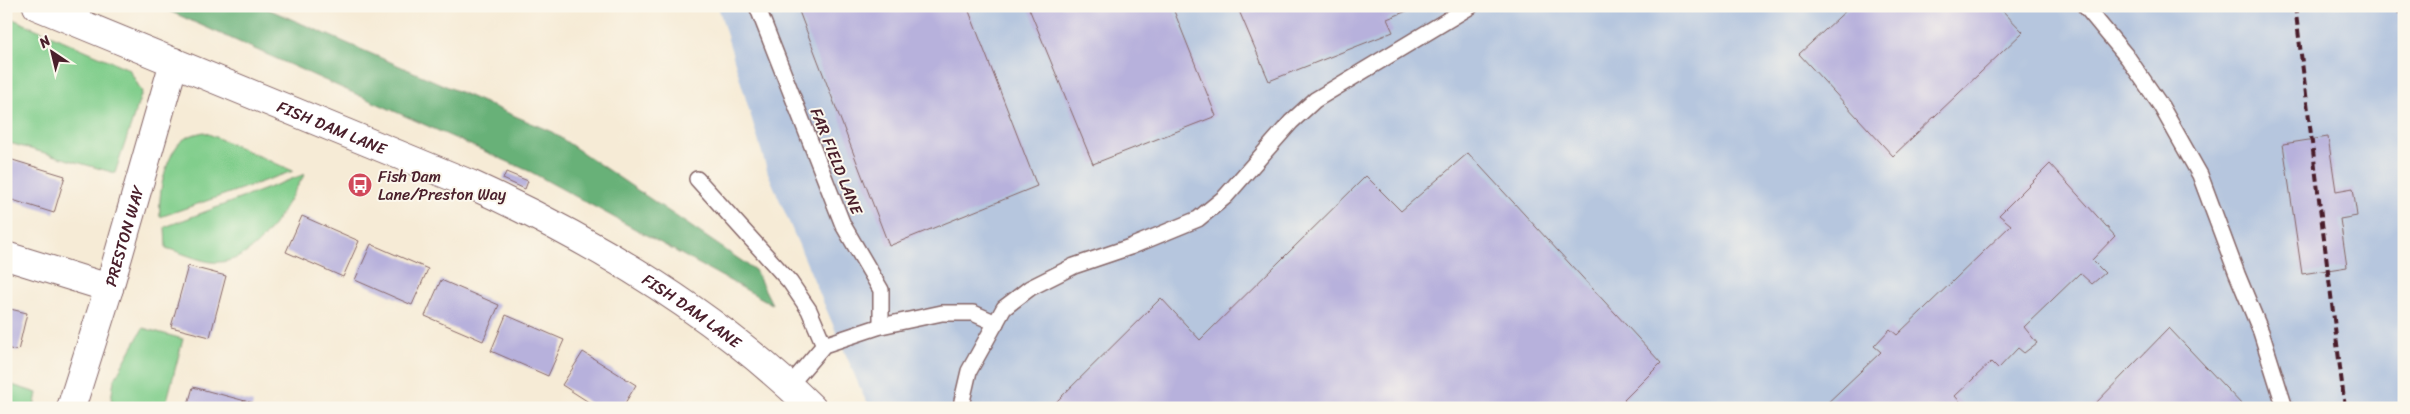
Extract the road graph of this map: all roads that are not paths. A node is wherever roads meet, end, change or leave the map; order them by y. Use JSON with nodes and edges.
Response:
{"nodes":[{"id":1,"x":37,"y":6,"type":"edge"},
{"id":2,"x":757,"y":6,"type":"edge"},
{"id":3,"x":1471,"y":6,"type":"edge"},
{"id":4,"x":2085,"y":6,"type":"edge"},
{"id":5,"x":174,"y":62,"type":"junction"},
{"id":6,"x":697,"y":180,"type":"dead end"},
{"id":7,"x":6,"y":256,"type":"edge"},
{"id":8,"x":109,"y":288,"type":"junction"},
{"id":9,"x":996,"y":323,"type":"junction"},
{"id":10,"x":881,"y":326,"type":"junction"},
{"id":11,"x":824,"y":345,"type":"junction"},
{"id":12,"x":789,"y":386,"type":"junction"},
{"id":13,"x":71,"y":408,"type":"edge"},
{"id":14,"x":812,"y":408,"type":"edge"},
{"id":15,"x":963,"y":408,"type":"edge"},
{"id":16,"x":2284,"y":408,"type":"edge"}],
"edges":[{"from":1,"to":5,"type":"street","name":"FISH DAM LANE"},
{"from":2,"to":10,"type":"lane","name":"FAR FIELD LANE"},
{"from":3,"to":9,"type":"lane"},
{"from":4,"to":16,"type":"lane"},
{"from":5,"to":8,"type":"street","name":"PRESTON WAY"},
{"from":5,"to":12,"type":"street","name":"FISH DAM LANE"},
{"from":6,"to":11,"type":"lane"},
{"from":7,"to":8,"type":"street"},
{"from":8,"to":13,"type":"street","name":"PRESTON WAY"},
{"from":9,"to":10,"type":"lane"},
{"from":9,"to":15,"type":"lane"},
{"from":10,"to":11,"type":"lane"},
{"from":11,"to":12,"type":"lane"},
{"from":12,"to":14,"type":"street","name":"FISH DAM LANE"}]}
